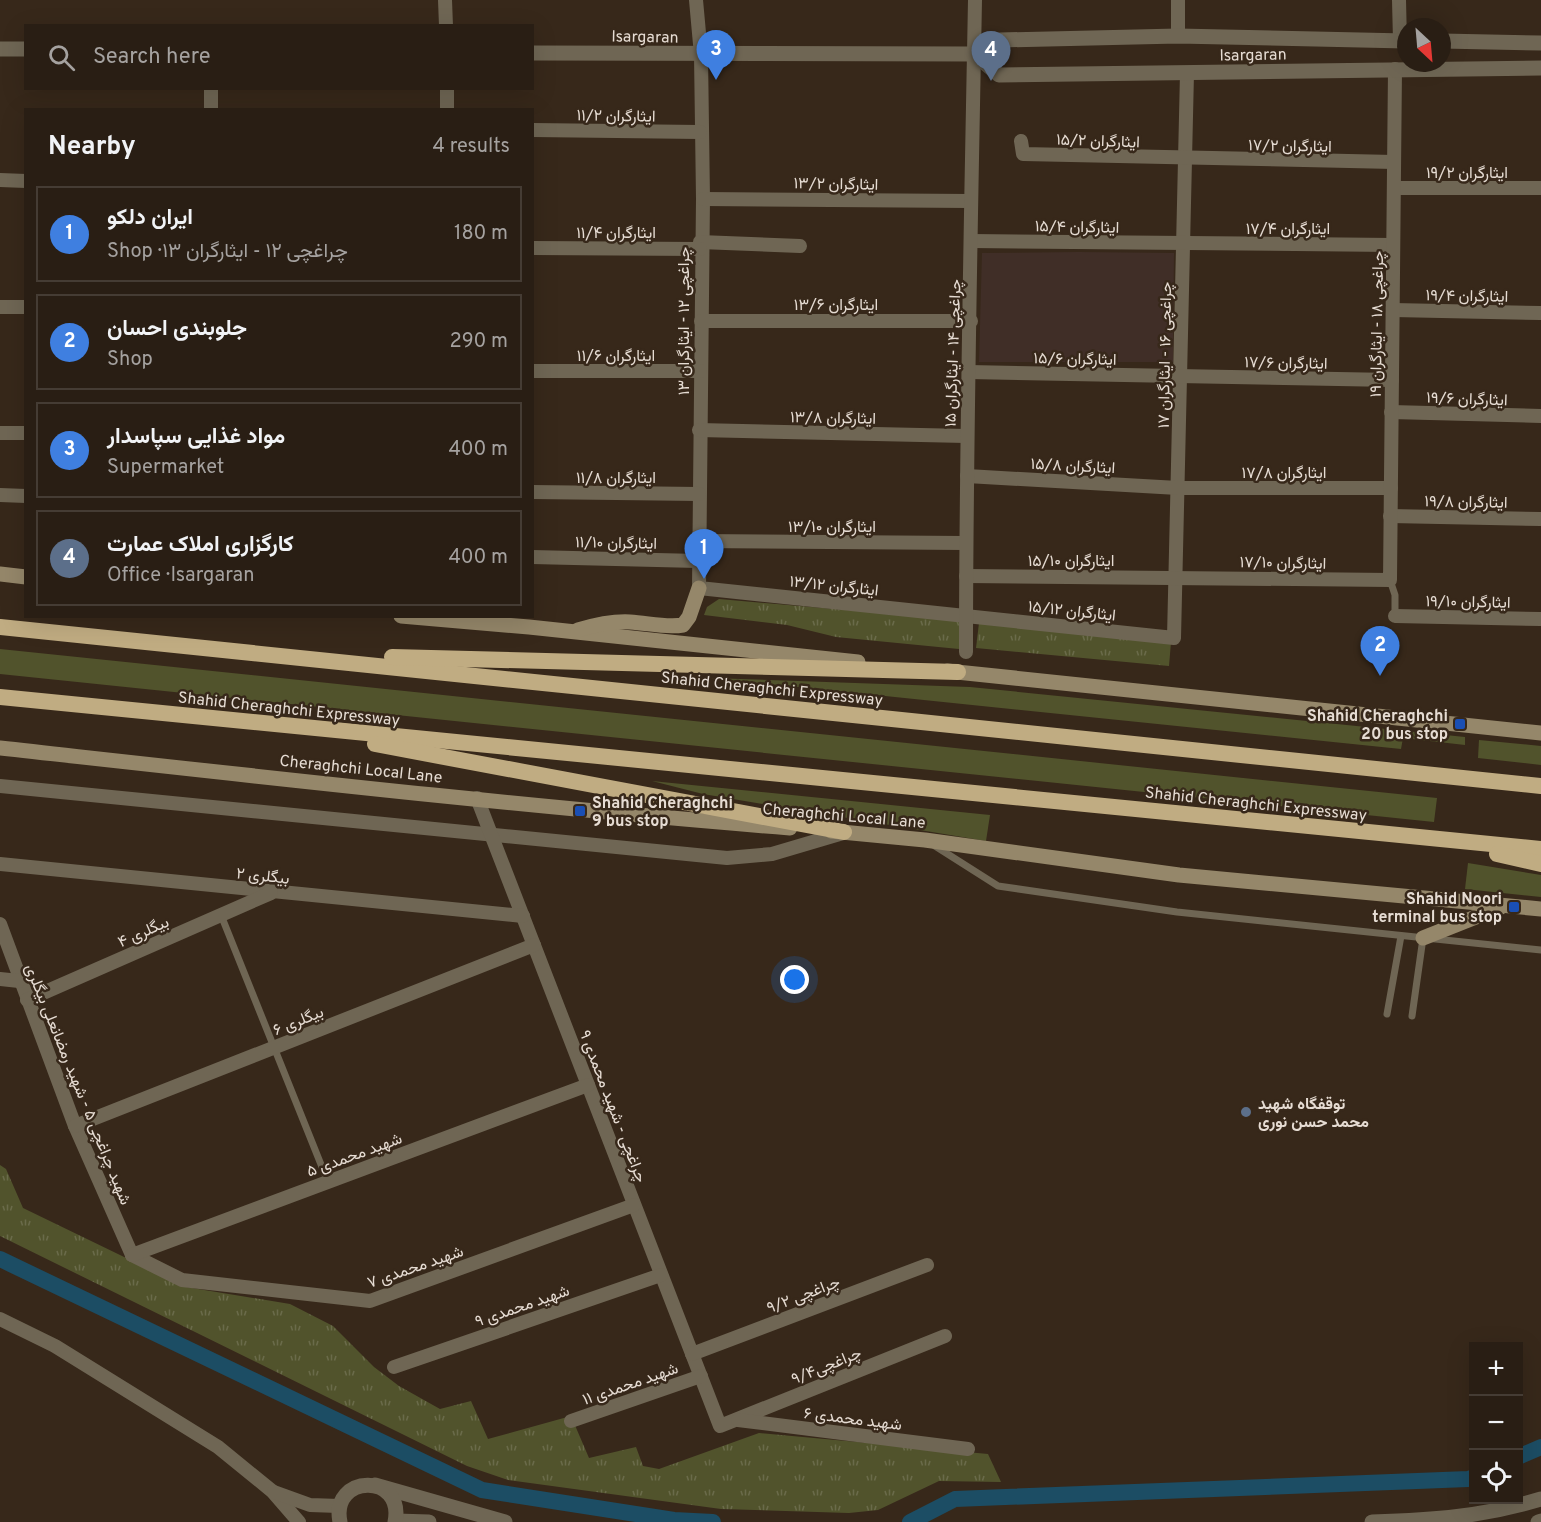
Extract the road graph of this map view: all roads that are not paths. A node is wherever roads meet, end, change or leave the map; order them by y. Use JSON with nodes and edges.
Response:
{"nodes":[{"id":1,"x":445,"y":0,"type":"edge"},
{"id":2,"x":696,"y":0,"type":"edge"},
{"id":3,"x":975,"y":0,"type":"edge"},
{"id":4,"x":1178,"y":0,"type":"edge"},
{"id":5,"x":1400,"y":0,"type":"edge"},
{"id":6,"x":1401,"y":18,"type":"edge"},
{"id":7,"x":446,"y":24,"type":"edge"},
{"id":8,"x":1178,"y":36,"type":"junction"},
{"id":9,"x":1397,"y":41,"type":"edge"},
{"id":10,"x":1451,"y":41,"type":"edge"},
{"id":11,"x":1541,"y":43,"type":"edge"},
{"id":12,"x":0,"y":49,"type":"edge"},
{"id":13,"x":24,"y":49,"type":"edge"},
{"id":14,"x":534,"y":53,"type":"edge"},
{"id":15,"x":974,"y":54,"type":"junction"},
{"id":16,"x":701,"y":55,"type":"junction"},
{"id":17,"x":1541,"y":68,"type":"edge"},
{"id":18,"x":1395,"y":69,"type":"junction"},
{"id":19,"x":1187,"y":73,"type":"junction"},
{"id":20,"x":211,"y":90,"type":"edge"},
{"id":21,"x":447,"y":90,"type":"edge"},
{"id":22,"x":211,"y":108,"type":"edge"},
{"id":23,"x":447,"y":108,"type":"edge"},
{"id":24,"x":534,"y":130,"type":"edge"},
{"id":25,"x":700,"y":132,"type":"junction"},
{"id":26,"x":1021,"y":141,"type":"dead end"},
{"id":27,"x":1185,"y":160,"type":"junction"},
{"id":28,"x":1394,"y":162,"type":"junction"},
{"id":29,"x":0,"y":180,"type":"edge"},
{"id":30,"x":24,"y":181,"type":"edge"},
{"id":31,"x":1394,"y":188,"type":"junction"},
{"id":32,"x":1541,"y":188,"type":"edge"},
{"id":33,"x":702,"y":199,"type":"junction"},
{"id":34,"x":970,"y":201,"type":"junction"},
{"id":35,"x":971,"y":241,"type":"junction"},
{"id":36,"x":1183,"y":244,"type":"junction"},
{"id":37,"x":1393,"y":245,"type":"junction"},
{"id":38,"x":700,"y":246,"type":"junction"},
{"id":39,"x":800,"y":246,"type":"dead end"},
{"id":40,"x":534,"y":248,"type":"edge"},
{"id":41,"x":0,"y":307,"type":"edge"},
{"id":42,"x":24,"y":307,"type":"edge"},
{"id":43,"x":1392,"y":310,"type":"junction"},
{"id":44,"x":1541,"y":313,"type":"edge"},
{"id":45,"x":701,"y":321,"type":"junction"},
{"id":46,"x":971,"y":321,"type":"junction"},
{"id":47,"x":534,"y":371,"type":"edge"},
{"id":48,"x":700,"y":371,"type":"junction"},
{"id":49,"x":969,"y":372,"type":"junction"},
{"id":50,"x":1180,"y":377,"type":"junction"},
{"id":51,"x":1392,"y":380,"type":"junction"},
{"id":52,"x":1391,"y":412,"type":"junction"},
{"id":53,"x":1541,"y":416,"type":"edge"},
{"id":54,"x":699,"y":430,"type":"junction"},
{"id":55,"x":0,"y":433,"type":"edge"},
{"id":56,"x":24,"y":433,"type":"edge"},
{"id":57,"x":966,"y":436,"type":"junction"},
{"id":58,"x":966,"y":476,"type":"junction"},
{"id":59,"x":1178,"y":488,"type":"junction"},
{"id":60,"x":1391,"y":489,"type":"junction"},
{"id":61,"x":534,"y":492,"type":"edge"},
{"id":62,"x":699,"y":494,"type":"junction"},
{"id":63,"x":0,"y":495,"type":"edge"},
{"id":64,"x":24,"y":496,"type":"edge"},
{"id":65,"x":1390,"y":516,"type":"junction"},
{"id":66,"x":1541,"y":519,"type":"edge"},
{"id":67,"x":698,"y":541,"type":"junction"},
{"id":68,"x":965,"y":543,"type":"junction"},
{"id":69,"x":534,"y":557,"type":"edge"},
{"id":70,"x":698,"y":561,"type":"junction"},
{"id":71,"x":0,"y":574,"type":"edge"},
{"id":72,"x":966,"y":576,"type":"junction"},
{"id":73,"x":24,"y":577,"type":"edge"},
{"id":74,"x":1176,"y":577,"type":"junction"},
{"id":75,"x":1390,"y":580,"type":"junction"},
{"id":76,"x":699,"y":588,"type":"junction"},
{"id":77,"x":966,"y":615,"type":"junction"},
{"id":78,"x":1395,"y":616,"type":"joint"},
{"id":79,"x":422,"y":618,"type":"edge"},
{"id":80,"x":1541,"y":619,"type":"edge"},
{"id":81,"x":0,"y":627,"type":"edge"},
{"id":82,"x":570,"y":632,"type":"junction"},
{"id":83,"x":1174,"y":638,"type":"joint"},
{"id":84,"x":966,"y":652,"type":"dead end"},
{"id":85,"x":259,"y":653,"type":"junction"},
{"id":86,"x":958,"y":672,"type":"junction"},
{"id":87,"x":0,"y":697,"type":"edge"},
{"id":88,"x":268,"y":724,"type":"junction"},
{"id":89,"x":1541,"y":733,"type":"edge"},
{"id":90,"x":0,"y":748,"type":"edge"},
{"id":91,"x":0,"y":786,"type":"edge"},
{"id":92,"x":1541,"y":786,"type":"edge"},
{"id":93,"x":477,"y":798,"type":"junction"},
{"id":94,"x":844,"y":832,"type":"junction"},
{"id":95,"x":491,"y":835,"type":"junction"},
{"id":96,"x":1412,"y":836,"type":"junction"},
{"id":97,"x":925,"y":840,"type":"junction"},
{"id":98,"x":1541,"y":849,"type":"edge"},
{"id":99,"x":0,"y":864,"type":"edge"},
{"id":100,"x":1541,"y":864,"type":"edge"},
{"id":101,"x":273,"y":892,"type":"junction"},
{"id":102,"x":1504,"y":906,"type":"junction"},
{"id":103,"x":1541,"y":909,"type":"edge"},
{"id":104,"x":221,"y":915,"type":"junction"},
{"id":105,"x":523,"y":916,"type":"junction"},
{"id":106,"x":0,"y":924,"type":"edge"},
{"id":107,"x":1401,"y":936,"type":"junction"},
{"id":108,"x":1423,"y":938,"type":"junction"},
{"id":109,"x":534,"y":945,"type":"junction"},
{"id":110,"x":1541,"y":950,"type":"edge"},
{"id":111,"x":0,"y":979,"type":"edge"},
{"id":112,"x":19,"y":981,"type":"junction"},
{"id":113,"x":27,"y":1000,"type":"junction"},
{"id":114,"x":1387,"y":1014,"type":"dead end"},
{"id":115,"x":1412,"y":1016,"type":"dead end"},
{"id":116,"x":274,"y":1047,"type":"junction"},
{"id":117,"x":588,"y":1084,"type":"junction"},
{"id":118,"x":75,"y":1126,"type":"junction"},
{"id":119,"x":328,"y":1182,"type":"junction"},
{"id":120,"x":634,"y":1205,"type":"junction"},
{"id":121,"x":132,"y":1255,"type":"junction"},
{"id":122,"x":927,"y":1265,"type":"dead end"},
{"id":123,"x":661,"y":1275,"type":"junction"},
{"id":124,"x":0,"y":1319,"type":"edge"},
{"id":125,"x":945,"y":1336,"type":"dead end"},
{"id":126,"x":692,"y":1354,"type":"junction"},
{"id":127,"x":394,"y":1367,"type":"dead end"},
{"id":128,"x":701,"y":1376,"type":"junction"},
{"id":129,"x":734,"y":1420,"type":"junction"},
{"id":130,"x":571,"y":1421,"type":"dead end"},
{"id":131,"x":720,"y":1426,"type":"joint"},
{"id":132,"x":968,"y":1449,"type":"dead end"},
{"id":133,"x":375,"y":1485,"type":"junction"},
{"id":134,"x":272,"y":1491,"type":"junction"},
{"id":135,"x":1541,"y":1498,"type":"edge"},
{"id":136,"x":339,"y":1506,"type":"junction"},
{"id":137,"x":299,"y":1522,"type":"edge"},
{"id":138,"x":340,"y":1522,"type":"edge"},
{"id":139,"x":396,"y":1522,"type":"edge"},
{"id":140,"x":429,"y":1522,"type":"edge"},
{"id":141,"x":505,"y":1522,"type":"edge"},
{"id":142,"x":1372,"y":1522,"type":"edge"}],
"edges":[{"from":1,"to":7,"type":"street"},
{"from":2,"to":16,"type":"street","name":"چراغچی ۱۲ - ایثارگران ۱۳"},
{"from":3,"to":15,"type":"street","name":"چراغچی ۱۴ - ایثارگران ۱۵"},
{"from":4,"to":8,"type":"street"},
{"from":5,"to":6,"type":"street"},
{"from":8,"to":9,"type":"street","name":"Isargaran"},
{"from":8,"to":15,"type":"street","name":"Isargaran"},
{"from":10,"to":11,"type":"street"},
{"from":12,"to":13,"type":"street"},
{"from":14,"to":16,"type":"street","name":"Isargaran"},
{"from":15,"to":16,"type":"street","name":"Isargaran"},
{"from":15,"to":19,"type":"street","name":"Isargaran"},
{"from":15,"to":34,"type":"street","name":"چراغچی ۱۴ - ایثارگران ۱۵"},
{"from":16,"to":25,"type":"street","name":"چراغچی ۱۲ - ایثارگران ۱۳"},
{"from":17,"to":18,"type":"street","name":"Isargaran"},
{"from":18,"to":19,"type":"street","name":"Isargaran"},
{"from":18,"to":28,"type":"street","name":"چراغچی ۱۸ - ایثارگران ۱۹"},
{"from":19,"to":27,"type":"street","name":"چراغچی ۱۶ - ایثارگران ۱۷"},
{"from":20,"to":22,"type":"street"},
{"from":21,"to":23,"type":"street"},
{"from":24,"to":25,"type":"street","name":"ایثارگران ۱۱/۲"},
{"from":25,"to":33,"type":"street","name":"چراغچی ۱۲ - ایثارگران ۱۳"},
{"from":26,"to":27,"type":"street","name":"ایثارگران ۱۵/۲"},
{"from":27,"to":28,"type":"street","name":"ایثارگران ۱۷/۲"},
{"from":27,"to":36,"type":"street","name":"چراغچی ۱۶ - ایثارگران ۱۷"},
{"from":28,"to":31,"type":"street","name":"چراغچی ۱۸ - ایثارگران ۱۹"},
{"from":29,"to":30,"type":"street"},
{"from":31,"to":32,"type":"street","name":"ایثارگران ۱۹/۲"},
{"from":31,"to":37,"type":"street","name":"چراغچی ۱۸ - ایثارگران ۱۹"},
{"from":33,"to":34,"type":"street","name":"ایثارگران ۱۳/۲"},
{"from":33,"to":38,"type":"street","name":"چراغچی ۱۲ - ایثارگران ۱۳"},
{"from":34,"to":35,"type":"street","name":"چراغچی ۱۴ - ایثارگران ۱۵"},
{"from":35,"to":36,"type":"street","name":"ایثارگران ۱۵/۴"},
{"from":35,"to":46,"type":"street","name":"چراغچی ۱۴ - ایثارگران ۱۵"},
{"from":36,"to":37,"type":"street","name":"ایثارگران ۱۷/۴"},
{"from":36,"to":50,"type":"street","name":"چراغچی ۱۶ - ایثارگران ۱۷"},
{"from":37,"to":43,"type":"street","name":"چراغچی ۱۸ - ایثارگران ۱۹"},
{"from":38,"to":39,"type":"street","name":"ایثارگران ۱۱/۴"},
{"from":38,"to":40,"type":"street","name":"ایثارگران ۱۱/۴"},
{"from":38,"to":45,"type":"street","name":"چراغچی ۱۲ - ایثارگران ۱۳"},
{"from":41,"to":42,"type":"street"},
{"from":43,"to":44,"type":"street","name":"ایثارگران ۱۹/۴"},
{"from":43,"to":51,"type":"street","name":"چراغچی ۱۸ - ایثارگران ۱۹"},
{"from":45,"to":46,"type":"street","name":"ایثارگران ۱۳/۶"},
{"from":45,"to":48,"type":"street","name":"چراغچی ۱۲ - ایثارگران ۱۳"},
{"from":46,"to":49,"type":"street","name":"چراغچی ۱۴ - ایثارگران ۱۵"},
{"from":47,"to":48,"type":"street","name":"ایثارگران ۱۱/۶"},
{"from":48,"to":54,"type":"street","name":"چراغچی ۱۲ - ایثارگران ۱۳"},
{"from":49,"to":50,"type":"street","name":"ایثارگران ۱۵/۶"},
{"from":49,"to":57,"type":"street","name":"چراغچی ۱۴ - ایثارگران ۱۵"},
{"from":50,"to":51,"type":"street","name":"ایثارگران ۱۷/۶"},
{"from":50,"to":59,"type":"street","name":"چراغچی ۱۶ - ایثارگران ۱۷"},
{"from":51,"to":52,"type":"street","name":"چراغچی ۱۸ - ایثارگران ۱۹"},
{"from":52,"to":53,"type":"street","name":"ایثارگران ۱۹/۶"},
{"from":52,"to":60,"type":"street","name":"چراغچی ۱۸ - ایثارگران ۱۹"},
{"from":54,"to":57,"type":"street","name":"ایثارگران ۱۳/۸"},
{"from":54,"to":62,"type":"street","name":"چراغچی ۱۲ - ایثارگران ۱۳"},
{"from":55,"to":56,"type":"street"},
{"from":57,"to":58,"type":"street","name":"چراغچی ۱۴ - ایثارگران ۱۵"},
{"from":58,"to":59,"type":"street","name":"ایثارگران ۱۵/۸"},
{"from":58,"to":68,"type":"street","name":"چراغچی ۱۴ - ایثارگران ۱۵"},
{"from":59,"to":60,"type":"street","name":"ایثارگران ۱۷/۸"},
{"from":59,"to":74,"type":"street","name":"چراغچی ۱۶ - ایثارگران ۱۷"},
{"from":60,"to":65,"type":"street","name":"چراغچی ۱۸ - ایثارگران ۱۹"},
{"from":61,"to":62,"type":"street","name":"ایثارگران ۱۱/۸"},
{"from":62,"to":67,"type":"street","name":"چراغچی ۱۲ - ایثارگران ۱۳"},
{"from":63,"to":64,"type":"street"},
{"from":65,"to":66,"type":"street","name":"ایثارگران ۱۹/۸"},
{"from":65,"to":75,"type":"street","name":"چراغچی ۱۸ - ایثارگران ۱۹"},
{"from":67,"to":68,"type":"street","name":"ایثارگران ۱۳/۱۰"},
{"from":67,"to":70,"type":"street","name":"چراغچی ۱۲ - ایثارگران ۱۳"},
{"from":68,"to":72,"type":"street","name":"چراغچی ۱۴ - ایثارگران ۱۵"},
{"from":69,"to":70,"type":"street","name":"ایثارگران ۱۱/۱۰"},
{"from":70,"to":76,"type":"street","name":"چراغچی ۱۲ - ایثارگران ۱۳"},
{"from":71,"to":73,"type":"main road"},
{"from":72,"to":74,"type":"street","name":"ایثارگران ۱۵/۱۰"},
{"from":72,"to":77,"type":"street","name":"چراغچی ۱۴ - ایثارگران ۱۵"},
{"from":74,"to":75,"type":"street","name":"ایثارگران ۱۷/۱۰"},
{"from":74,"to":83,"type":"street","name":"چراغچی ۱۶ - ایثارگران ۱۷"},
{"from":75,"to":78,"type":"lane"},
{"from":76,"to":77,"type":"street","name":"ایثارگران ۱۳/۱۲"},
{"from":76,"to":82,"type":"main road"},
{"from":77,"to":83,"type":"street","name":"ایثارگران ۱۵/۱۲"},
{"from":77,"to":84,"type":"street","name":"چراغچی ۱۴ - ایثارگران ۱۵"},
{"from":78,"to":80,"type":"street","name":"ایثارگران ۱۹/۱۰"},
{"from":79,"to":82,"type":"main road","name":"Shahid Cheraghchi Expressway"},
{"from":81,"to":85,"type":"highway","name":"Shahid Cheraghchi Expressway"},
{"from":82,"to":86,"type":"main road","name":"Shahid Cheraghchi Expressway"},
{"from":85,"to":86,"type":"highway"},
{"from":85,"to":92,"type":"highway","name":"Shahid Cheraghchi Expressway"},
{"from":86,"to":89,"type":"main road","name":"Shahid Cheraghchi Expressway"},
{"from":87,"to":88,"type":"highway","name":"Shahid Cheraghchi Expressway"},
{"from":88,"to":94,"type":"highway"},
{"from":88,"to":96,"type":"highway","name":"Shahid Cheraghchi Expressway"},
{"from":90,"to":93,"type":"main road","name":"Cheraghchi Local Lane"},
{"from":91,"to":95,"type":"street"},
{"from":93,"to":94,"type":"main road","name":"Cheraghchi Local Lane"},
{"from":93,"to":95,"type":"street","name":"۹ چراغچی - شهید محمدی"},
{"from":94,"to":95,"type":"street"},
{"from":94,"to":97,"type":"main road","name":"Cheraghchi Local Lane"},
{"from":95,"to":105,"type":"street","name":"۹ چراغچی - شهید محمدی"},
{"from":96,"to":98,"type":"highway","name":"Shahid Cheraghchi Expressway"},
{"from":96,"to":100,"type":"highway"},
{"from":97,"to":102,"type":"main road","name":"Cheraghchi Local Lane"},
{"from":97,"to":107,"type":"lane"},
{"from":99,"to":101,"type":"street","name":"بیگلری ۲"},
{"from":101,"to":104,"type":"street","name":"بیگلری ۴"},
{"from":101,"to":105,"type":"street","name":"بیگلری ۲"},
{"from":102,"to":103,"type":"main road","name":"Cheraghchi Local Lane"},
{"from":102,"to":108,"type":"main road"},
{"from":104,"to":113,"type":"street","name":"بیگلری ۴"},
{"from":104,"to":116,"type":"lane"},
{"from":105,"to":109,"type":"street","name":"۹ چراغچی - شهید محمدی"},
{"from":106,"to":112,"type":"street","name":"شهید چراغچی ۵ - شهید رمضانعلی بیگلری"},
{"from":107,"to":108,"type":"lane"},
{"from":107,"to":114,"type":"lane"},
{"from":108,"to":110,"type":"lane"},
{"from":108,"to":115,"type":"lane"},
{"from":109,"to":116,"type":"street","name":"بیگلری ۶"},
{"from":109,"to":117,"type":"street","name":"۹ چراغچی - شهید محمدی"},
{"from":111,"to":112,"type":"street"},
{"from":112,"to":113,"type":"street","name":"شهید چراغچی ۵ - شهید رمضانعلی بیگلری"},
{"from":113,"to":118,"type":"street","name":"شهید چراغچی ۵ - شهید رمضانعلی بیگلری"},
{"from":116,"to":118,"type":"street","name":"بیگلری ۶"},
{"from":116,"to":119,"type":"lane"},
{"from":117,"to":119,"type":"street","name":"شهید محمدی ۵"},
{"from":117,"to":120,"type":"street","name":"۹ چراغچی - شهید محمدی"},
{"from":118,"to":121,"type":"street","name":"شهید چراغچی ۵ - شهید رمضانعلی بیگلری"},
{"from":119,"to":121,"type":"street","name":"شهید محمدی ۵"},
{"from":120,"to":121,"type":"street","name":"شهید محمدی ۷"},
{"from":120,"to":123,"type":"street","name":"۹ چراغچی - شهید محمدی"},
{"from":122,"to":126,"type":"street","name":"۹/۲ چراغچی"},
{"from":123,"to":126,"type":"street","name":"۹ چراغچی - شهید محمدی"},
{"from":123,"to":127,"type":"street","name":"شهید محمدی ۹"},
{"from":124,"to":134,"type":"street"},
{"from":125,"to":129,"type":"street","name":"۹/۴چراغچی"},
{"from":126,"to":128,"type":"street","name":"۹ چراغچی - شهید محمدی"},
{"from":128,"to":130,"type":"street","name":"شهید محمدی ۱۱"},
{"from":128,"to":131,"type":"street","name":"۹ چراغچی - شهید محمدی"},
{"from":129,"to":131,"type":"street","name":"۹/۴چراغچی"},
{"from":129,"to":132,"type":"street","name":"شهید محمدی ۶"},
{"from":133,"to":136,"type":"street"},
{"from":133,"to":139,"type":"street"},
{"from":133,"to":141,"type":"street"},
{"from":134,"to":136,"type":"street"},
{"from":134,"to":137,"type":"street"},
{"from":135,"to":142,"type":"street"},
{"from":136,"to":138,"type":"street"},
{"from":139,"to":140,"type":"street"}]}
